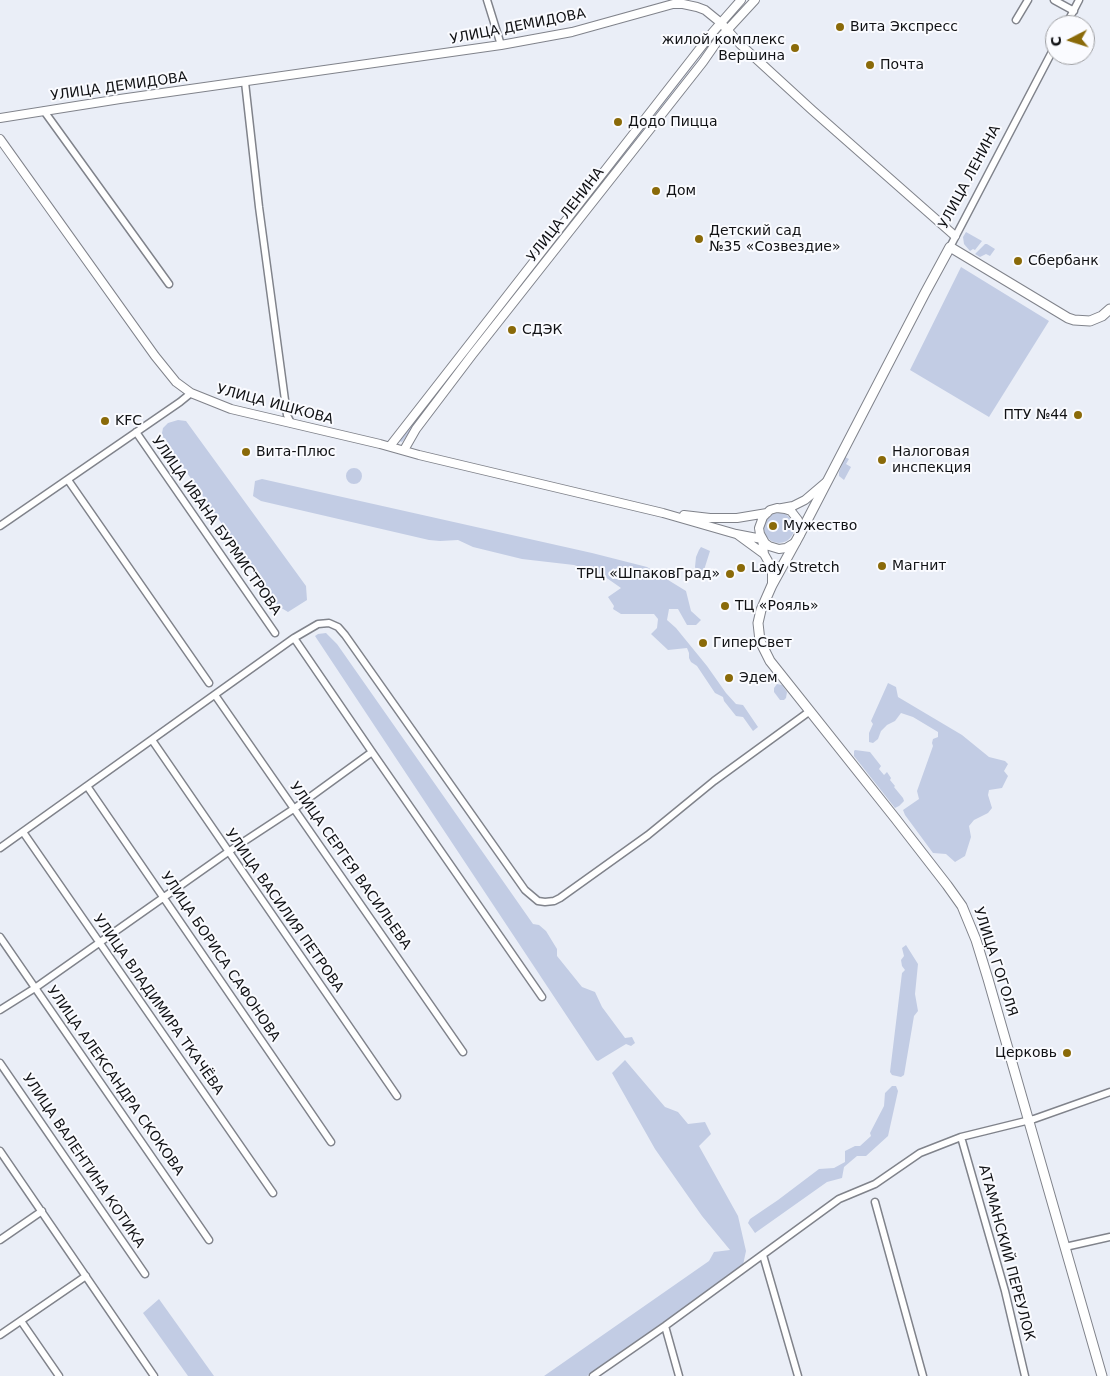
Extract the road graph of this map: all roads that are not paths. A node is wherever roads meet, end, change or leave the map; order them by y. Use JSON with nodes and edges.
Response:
{"nodes":[{"id":1,"x":488,"y":0,"type":"edge"},
{"id":2,"x":741,"y":0,"type":"edge"},
{"id":3,"x":755,"y":0,"type":"edge"},
{"id":4,"x":1028,"y":0,"type":"edge"},
{"id":5,"x":1054,"y":0,"type":"edge"},
{"id":6,"x":1079,"y":0,"type":"edge"},
{"id":7,"x":1074,"y":10,"type":"junction"},
{"id":8,"x":1071,"y":15,"type":"edge"},
{"id":9,"x":1016,"y":20,"type":"dead end"},
{"id":10,"x":721,"y":23,"type":"junction"},
{"id":11,"x":728,"y":30,"type":"junction"},
{"id":12,"x":501,"y":45,"type":"junction"},
{"id":13,"x":1045,"y":65,"type":"edge"},
{"id":14,"x":245,"y":82,"type":"junction"},
{"id":15,"x":44,"y":111,"type":"junction"},
{"id":16,"x":0,"y":118,"type":"edge"},
{"id":17,"x":0,"y":139,"type":"edge"},
{"id":18,"x":955,"y":236,"type":"junction"},
{"id":19,"x":950,"y":247,"type":"junction"},
{"id":20,"x":169,"y":284,"type":"dead end"},
{"id":21,"x":1110,"y":309,"type":"edge"},
{"id":22,"x":190,"y":393,"type":"junction"},
{"id":23,"x":291,"y":423,"type":"junction"},
{"id":24,"x":136,"y":432,"type":"junction"},
{"id":25,"x":390,"y":446,"type":"junction"},
{"id":26,"x":404,"y":450,"type":"junction"},
{"id":27,"x":68,"y":480,"type":"junction"},
{"id":28,"x":829,"y":480,"type":"junction"},
{"id":29,"x":781,"y":508,"type":"junction"},
{"id":30,"x":767,"y":512,"type":"junction"},
{"id":31,"x":663,"y":513,"type":"junction"},
{"id":32,"x":0,"y":526,"type":"edge"},
{"id":33,"x":736,"y":534,"type":"junction"},
{"id":34,"x":798,"y":538,"type":"junction"},
{"id":35,"x":762,"y":539,"type":"junction"},
{"id":36,"x":764,"y":554,"type":"junction"},
{"id":37,"x":772,"y":585,"type":"junction"},
{"id":38,"x":276,"y":633,"type":"dead end"},
{"id":39,"x":294,"y":638,"type":"junction"},
{"id":40,"x":209,"y":683,"type":"dead end"},
{"id":41,"x":215,"y":695,"type":"junction"},
{"id":42,"x":810,"y":711,"type":"junction"},
{"id":43,"x":152,"y":740,"type":"junction"},
{"id":44,"x":372,"y":752,"type":"junction"},
{"id":45,"x":87,"y":786,"type":"junction"},
{"id":46,"x":294,"y":808,"type":"junction"},
{"id":47,"x":23,"y":832,"type":"junction"},
{"id":48,"x":0,"y":848,"type":"edge"},
{"id":49,"x":228,"y":852,"type":"junction"},
{"id":50,"x":164,"y":897,"type":"junction"},
{"id":51,"x":0,"y":937,"type":"edge"},
{"id":52,"x":100,"y":942,"type":"junction"},
{"id":53,"x":35,"y":988,"type":"junction"},
{"id":54,"x":542,"y":997,"type":"dead end"},
{"id":55,"x":0,"y":1010,"type":"edge"},
{"id":56,"x":463,"y":1052,"type":"dead end"},
{"id":57,"x":0,"y":1063,"type":"edge"},
{"id":58,"x":1110,"y":1092,"type":"edge"},
{"id":59,"x":397,"y":1096,"type":"dead end"},
{"id":60,"x":1029,"y":1120,"type":"junction"},
{"id":61,"x":961,"y":1137,"type":"junction"},
{"id":62,"x":331,"y":1142,"type":"dead end"},
{"id":63,"x":0,"y":1151,"type":"edge"},
{"id":64,"x":273,"y":1193,"type":"dead end"},
{"id":65,"x":875,"y":1202,"type":"dead end"},
{"id":66,"x":42,"y":1211,"type":"junction"},
{"id":67,"x":1110,"y":1237,"type":"edge"},
{"id":68,"x":0,"y":1240,"type":"edge"},
{"id":69,"x":209,"y":1240,"type":"dead end"},
{"id":70,"x":1065,"y":1247,"type":"junction"},
{"id":71,"x":763,"y":1255,"type":"junction"},
{"id":72,"x":146,"y":1274,"type":"dead end"},
{"id":73,"x":86,"y":1276,"type":"junction"},
{"id":74,"x":21,"y":1321,"type":"junction"},
{"id":75,"x":665,"y":1326,"type":"junction"},
{"id":76,"x":0,"y":1335,"type":"edge"},
{"id":77,"x":59,"y":1376,"type":"edge"},
{"id":78,"x":154,"y":1376,"type":"edge"},
{"id":79,"x":593,"y":1376,"type":"edge"},
{"id":80,"x":679,"y":1376,"type":"edge"},
{"id":81,"x":798,"y":1376,"type":"edge"},
{"id":82,"x":923,"y":1376,"type":"edge"},
{"id":83,"x":1025,"y":1376,"type":"edge"},
{"id":84,"x":1102,"y":1376,"type":"edge"}],
"edges":[{"from":1,"to":12,"type":"street"},
{"from":2,"to":10,"type":"street","name":"УЛИЦА ЛЕНИНА"},
{"from":3,"to":11,"type":"street","name":"УЛИЦА ЛЕНИНА"},
{"from":4,"to":9,"type":"street"},
{"from":5,"to":7,"type":"street"},
{"from":6,"to":7,"type":"street"},
{"from":7,"to":8,"type":"street"},
{"from":10,"to":11,"type":"street","name":"УЛИЦА ДЕМИДОВА"},
{"from":10,"to":12,"type":"street","name":"УЛИЦА ДЕМИДОВА"},
{"from":10,"to":25,"type":"street","name":"УЛИЦА ЛЕНИНА"},
{"from":11,"to":18,"type":"street","name":"УЛИЦА ДЕМИДОВА"},
{"from":11,"to":26,"type":"street","name":"УЛИЦА ЛЕНИНА"},
{"from":12,"to":14,"type":"street","name":"УЛИЦА ДЕМИДОВА"},
{"from":13,"to":18,"type":"street","name":"УЛИЦА ЛЕНИНА"},
{"from":14,"to":15,"type":"street","name":"УЛИЦА ДЕМИДОВА"},
{"from":14,"to":23,"type":"street"},
{"from":15,"to":16,"type":"street","name":"УЛИЦА ДЕМИДОВА"},
{"from":15,"to":20,"type":"street"},
{"from":17,"to":22,"type":"street","name":"УЛИЦА ИШКОВА"},
{"from":18,"to":19,"type":"street","name":"УЛИЦА ЛЕНИНА"},
{"from":19,"to":21,"type":"main road"},
{"from":19,"to":28,"type":"main road","name":"УЛИЦА ЛЕНИНА"},
{"from":22,"to":23,"type":"street","name":"УЛИЦА ИШКОВА"},
{"from":22,"to":24,"type":"street"},
{"from":23,"to":25,"type":"street","name":"УЛИЦА ИШКОВА"},
{"from":24,"to":27,"type":"street"},
{"from":24,"to":38,"type":"street","name":"УЛИЦА ИВАНА БУРМИСТРОВА"},
{"from":25,"to":26,"type":"street","name":"УЛИЦА ИШКОВА"},
{"from":26,"to":31,"type":"street","name":"УЛИЦА ИШКОВА"},
{"from":27,"to":32,"type":"street"},
{"from":27,"to":40,"type":"street"},
{"from":28,"to":29,"type":"street"},
{"from":28,"to":34,"type":"main road","name":"УЛИЦА ЛЕНИНА"},
{"from":29,"to":30,"type":"street"},
{"from":29,"to":34,"type":"street"},
{"from":30,"to":31,"type":"street","name":"УЛИЦА ИШКОВА"},
{"from":30,"to":35,"type":"street"},
{"from":31,"to":33,"type":"street","name":"УЛИЦА ИШКОВА"},
{"from":33,"to":35,"type":"street","name":"УЛИЦА ИШКОВА"},
{"from":33,"to":36,"type":"street"},
{"from":34,"to":35,"type":"street"},
{"from":34,"to":37,"type":"main road","name":"УЛИЦА ГОГОЛЯ"},
{"from":35,"to":36,"type":"street"},
{"from":36,"to":37,"type":"street"},
{"from":37,"to":42,"type":"main road","name":"УЛИЦА ГОГОЛЯ"},
{"from":39,"to":41,"type":"street"},
{"from":39,"to":42,"type":"street"},
{"from":39,"to":44,"type":"street"},
{"from":41,"to":43,"type":"street"},
{"from":41,"to":46,"type":"street","name":"УЛИЦА СЕРГЕЯ ВАСИЛЬЕВА"},
{"from":42,"to":60,"type":"main road","name":"УЛИЦА ГОГОЛЯ"},
{"from":43,"to":45,"type":"street"},
{"from":43,"to":49,"type":"street","name":"УЛИЦА ВАСИЛИЯ ПЕТРОВА"},
{"from":44,"to":46,"type":"street"},
{"from":44,"to":54,"type":"street"},
{"from":45,"to":47,"type":"street"},
{"from":45,"to":50,"type":"street","name":"УЛИЦА БОРИСА САФОНОВА"},
{"from":46,"to":49,"type":"street"},
{"from":46,"to":56,"type":"street","name":"УЛИЦА СЕРГЕЯ ВАСИЛЬЕВА"},
{"from":47,"to":48,"type":"street"},
{"from":47,"to":52,"type":"street","name":"УЛИЦА ВЛАДИМИРА ТКАЧЁВА"},
{"from":49,"to":50,"type":"street"},
{"from":49,"to":59,"type":"street","name":"УЛИЦА ВАСИЛИЯ ПЕТРОВА"},
{"from":50,"to":52,"type":"street"},
{"from":50,"to":62,"type":"street","name":"УЛИЦА БОРИСА САФОНОВА"},
{"from":51,"to":53,"type":"street","name":"УЛИЦА АЛЕКСАНДРА СКОКОВА"},
{"from":52,"to":53,"type":"street"},
{"from":52,"to":64,"type":"street","name":"УЛИЦА ВЛАДИМИРА ТКАЧЁВА"},
{"from":53,"to":55,"type":"street"},
{"from":53,"to":69,"type":"street","name":"УЛИЦА АЛЕКСАНДРА СКОКОВА"},
{"from":57,"to":72,"type":"street","name":"УЛИЦА ВАЛЕНТИНА КОТИКА"},
{"from":58,"to":60,"type":"street"},
{"from":60,"to":61,"type":"street"},
{"from":60,"to":70,"type":"main road","name":"УЛИЦА ГОГОЛЯ"},
{"from":61,"to":71,"type":"street"},
{"from":61,"to":83,"type":"street","name":"АТАМАНСКИЙ ПЕРЕУЛОК"},
{"from":63,"to":66,"type":"street"},
{"from":65,"to":82,"type":"street"},
{"from":66,"to":68,"type":"street"},
{"from":66,"to":73,"type":"street"},
{"from":67,"to":70,"type":"street"},
{"from":70,"to":84,"type":"main road","name":"УЛИЦА ГОГОЛЯ"},
{"from":71,"to":75,"type":"street"},
{"from":71,"to":81,"type":"street"},
{"from":73,"to":74,"type":"street"},
{"from":73,"to":78,"type":"street"},
{"from":74,"to":76,"type":"street"},
{"from":74,"to":77,"type":"street"},
{"from":75,"to":79,"type":"street"},
{"from":75,"to":80,"type":"street"}]}
